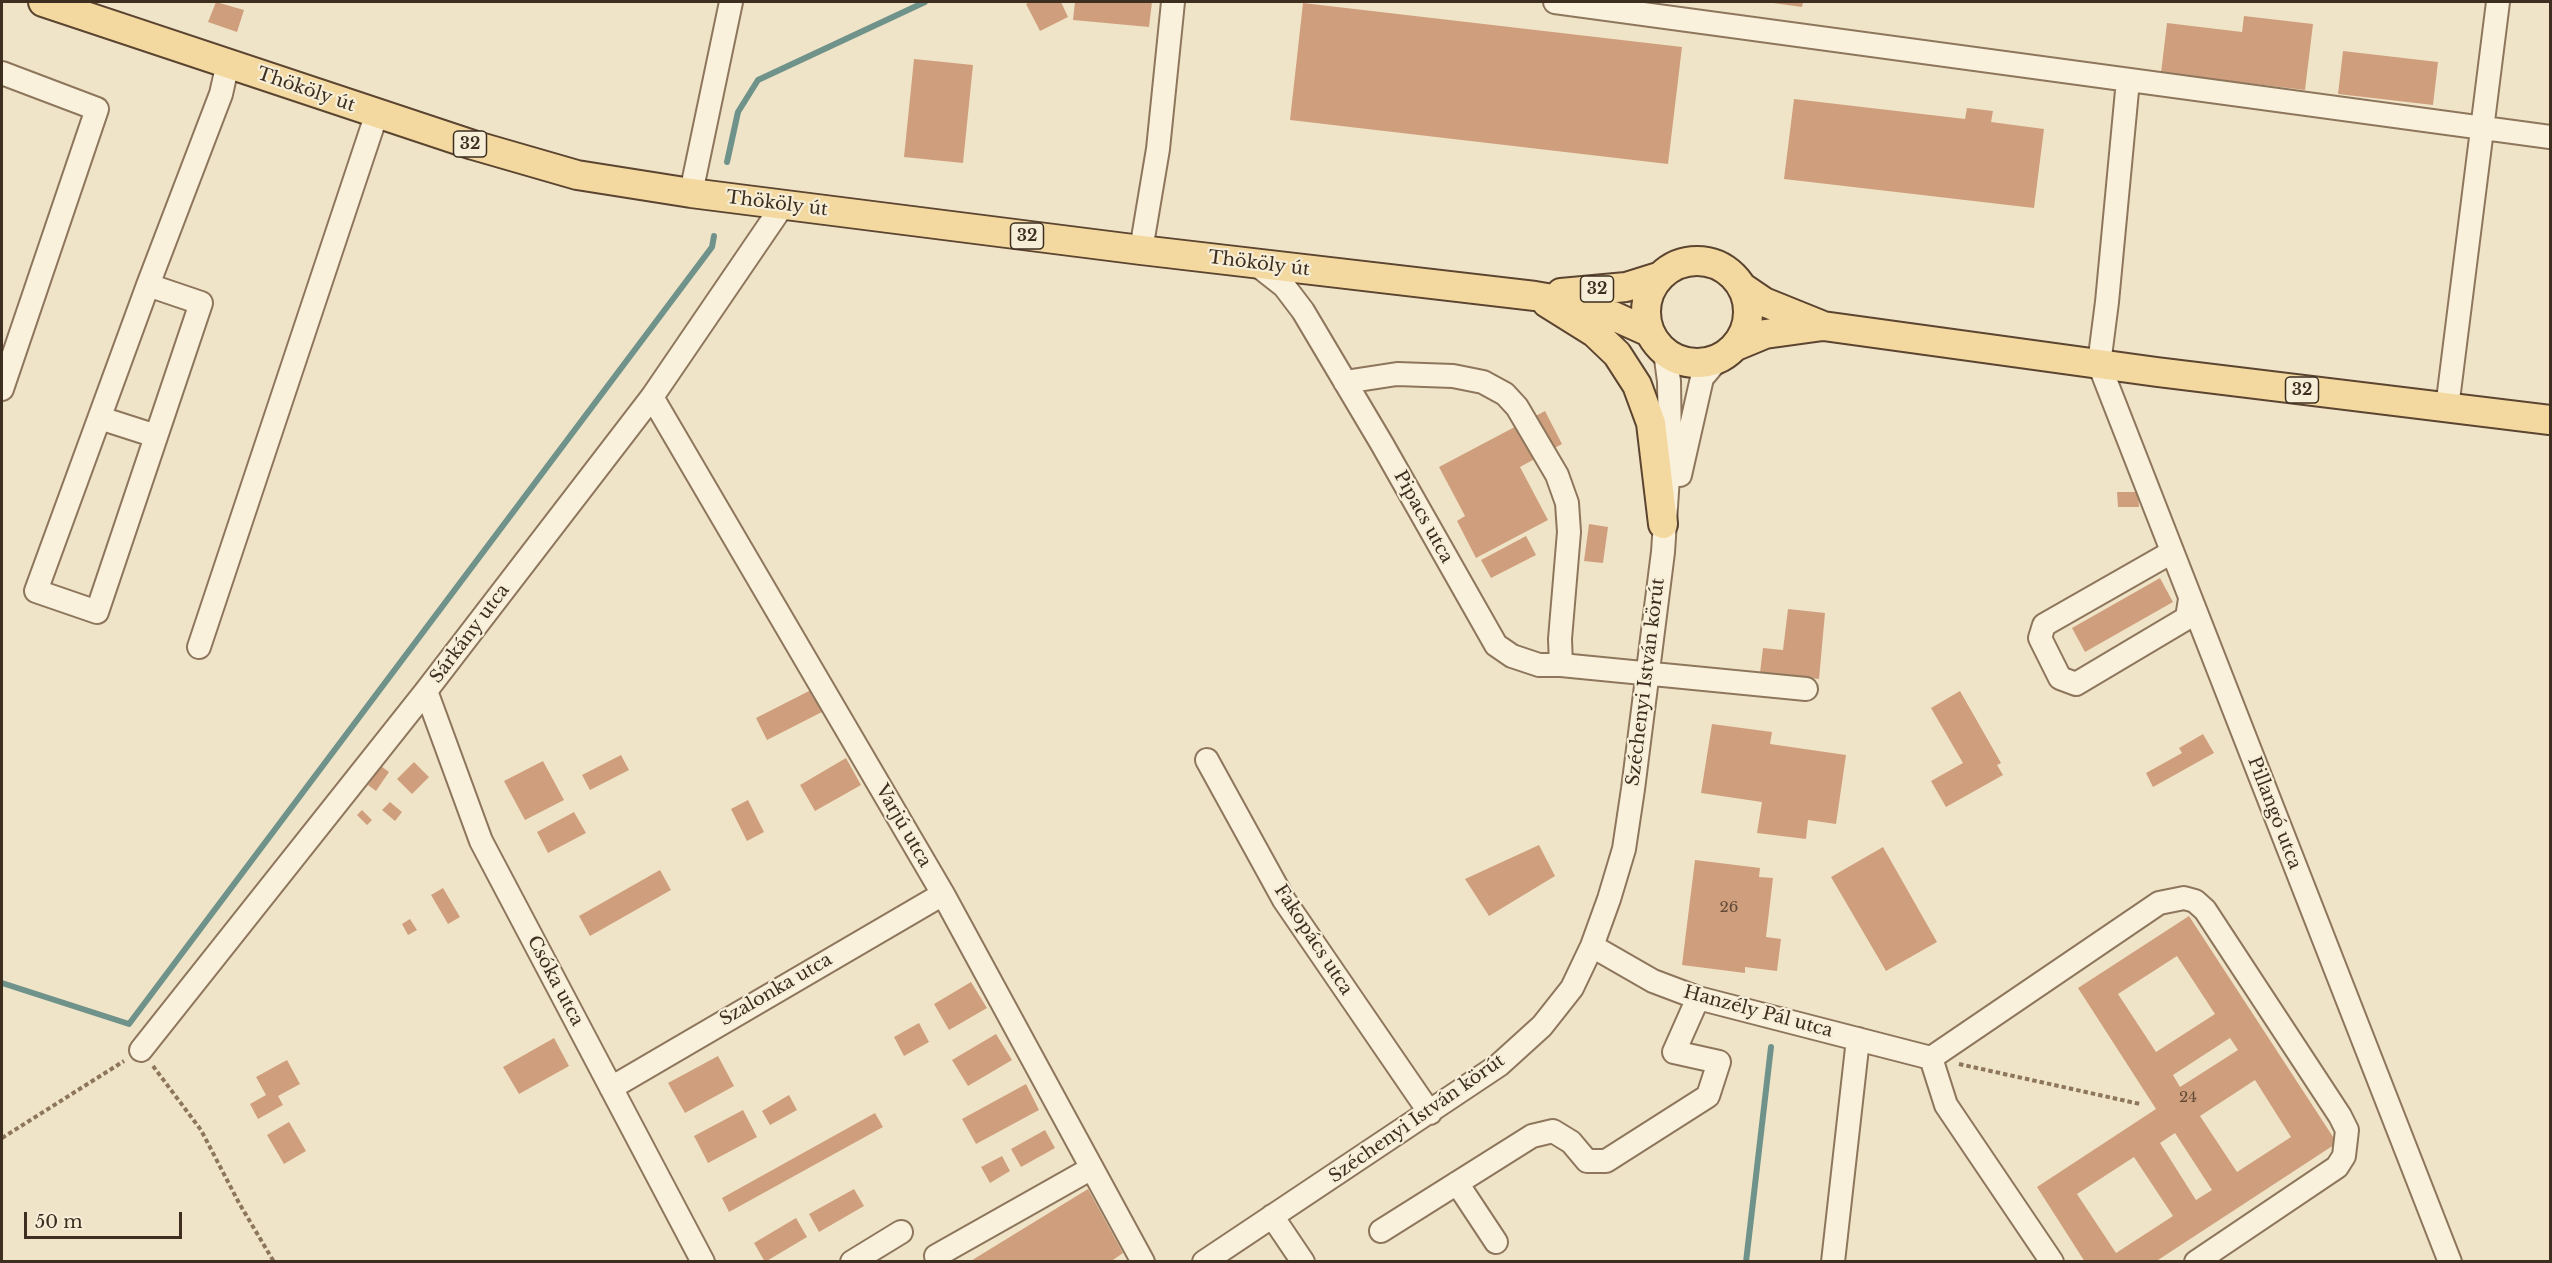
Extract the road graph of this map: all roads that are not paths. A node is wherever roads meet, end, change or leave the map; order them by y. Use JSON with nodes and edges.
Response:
{"nodes":[{"id":1,"x":731,"y":2,"type":"edge"},
{"id":2,"x":1173,"y":2,"type":"edge"},
{"id":3,"x":1554,"y":2,"type":"edge"},
{"id":4,"x":2498,"y":2,"type":"edge"},
{"id":5,"x":53,"y":3,"type":"edge"},
{"id":6,"x":1699,"y":11,"type":"edge"},
{"id":7,"x":228,"y":63,"type":"junction"},
{"id":8,"x":2,"y":73,"type":"edge"},
{"id":9,"x":2128,"y":80,"type":"junction"},
{"id":10,"x":377,"y":113,"type":"junction"},
{"id":11,"x":2482,"y":128,"type":"junction"},
{"id":12,"x":2550,"y":137,"type":"edge"},
{"id":13,"x":691,"y":193,"type":"junction"},
{"id":14,"x":783,"y":205,"type":"junction"},
{"id":15,"x":1141,"y":250,"type":"junction"},
{"id":16,"x":1256,"y":264,"type":"junction"},
{"id":17,"x":1658,"y":277,"type":"junction"},
{"id":18,"x":148,"y":285,"type":"junction"},
{"id":19,"x":1742,"y":287,"type":"junction"},
{"id":20,"x":1535,"y":296,"type":"junction"},
{"id":21,"x":1823,"y":326,"type":"junction"},
{"id":22,"x":1657,"y":343,"type":"junction"},
{"id":23,"x":1728,"y":352,"type":"junction"},
{"id":24,"x":2099,"y":363,"type":"junction"},
{"id":25,"x":1345,"y":382,"type":"junction"},
{"id":26,"x":2,"y":389,"type":"edge"},
{"id":27,"x":652,"y":397,"type":"junction"},
{"id":28,"x":2447,"y":408,"type":"junction"},
{"id":29,"x":100,"y":418,"type":"junction"},
{"id":30,"x":2550,"y":420,"type":"edge"},
{"id":31,"x":156,"y":436,"type":"junction"},
{"id":32,"x":1664,"y":524,"type":"junction"},
{"id":33,"x":1663,"y":552,"type":"junction"},
{"id":34,"x":2172,"y":552,"type":"junction"},
{"id":35,"x":2190,"y":599,"type":"junction"},
{"id":36,"x":200,"y":647,"type":"dead end"},
{"id":37,"x":1561,"y":665,"type":"junction"},
{"id":38,"x":1648,"y":675,"type":"junction"},
{"id":39,"x":1806,"y":689,"type":"dead end"},
{"id":40,"x":426,"y":691,"type":"junction"},
{"id":41,"x":1207,"y":760,"type":"dead end"},
{"id":42,"x":943,"y":894,"type":"junction"},
{"id":43,"x":1592,"y":946,"type":"junction"},
{"id":44,"x":1698,"y":998,"type":"junction"},
{"id":45,"x":1858,"y":1039,"type":"junction"},
{"id":46,"x":141,"y":1050,"type":"road end"},
{"id":47,"x":1932,"y":1058,"type":"junction"},
{"id":48,"x":611,"y":1088,"type":"junction"},
{"id":49,"x":1430,"y":1113,"type":"junction"},
{"id":50,"x":1092,"y":1168,"type":"junction"},
{"id":51,"x":1457,"y":1183,"type":"junction"},
{"id":52,"x":1272,"y":1216,"type":"junction"},
{"id":53,"x":1382,"y":1231,"type":"dead end"},
{"id":54,"x":901,"y":1232,"type":"dead end"},
{"id":55,"x":1496,"y":1242,"type":"dead end"},
{"id":56,"x":936,"y":1256,"type":"dead end"},
{"id":57,"x":703,"y":1262,"type":"edge"},
{"id":58,"x":852,"y":1262,"type":"edge"},
{"id":59,"x":1143,"y":1262,"type":"edge"},
{"id":60,"x":1204,"y":1262,"type":"edge"},
{"id":61,"x":1303,"y":1262,"type":"edge"},
{"id":62,"x":1833,"y":1262,"type":"edge"},
{"id":63,"x":2052,"y":1262,"type":"edge"},
{"id":64,"x":2196,"y":1262,"type":"edge"},
{"id":65,"x":2450,"y":1262,"type":"edge"}],
"edges":[{"from":1,"to":13,"type":"street"},
{"from":2,"to":15,"type":"street"},
{"from":3,"to":6,"type":"street"},
{"from":4,"to":11,"type":"street"},
{"from":5,"to":7,"type":"main road","name":"Thököly út","number":"32"},
{"from":6,"to":9,"type":"street"},
{"from":7,"to":10,"type":"main road","name":"Thököly út","number":"32"},
{"from":7,"to":18,"type":"street"},
{"from":8,"to":26,"type":"street"},
{"from":9,"to":11,"type":"street"},
{"from":9,"to":24,"type":"street"},
{"from":10,"to":13,"type":"main road","name":"Thököly út","number":"32"},
{"from":10,"to":36,"type":"street"},
{"from":11,"to":12,"type":"street"},
{"from":11,"to":28,"type":"street"},
{"from":13,"to":14,"type":"main road","name":"Thököly út","number":"32"},
{"from":14,"to":15,"type":"main road","name":"Thököly út","number":"32"},
{"from":14,"to":27,"type":"street","name":"Sárkány utca"},
{"from":15,"to":16,"type":"main road","name":"Thököly út","number":"32"},
{"from":16,"to":20,"type":"main road","name":"Thököly út","number":"32"},
{"from":16,"to":25,"type":"street","name":"Pipacs utca"},
{"from":17,"to":19,"type":"main road","name":"Thököly út","number":"32"},
{"from":17,"to":20,"type":"main road","name":"Thököly út","number":"32"},
{"from":17,"to":22,"type":"main road"},
{"from":18,"to":29,"type":"street"},
{"from":18,"to":31,"type":"street"},
{"from":19,"to":21,"type":"main road","number":"32"},
{"from":19,"to":23,"type":"main road"},
{"from":20,"to":22,"type":"main road","name":"Thököly út","number":"32"},
{"from":20,"to":32,"type":"main road"},
{"from":21,"to":23,"type":"main road","number":"32"},
{"from":21,"to":24,"type":"main road","number":"32"},
{"from":22,"to":23,"type":"main road","name":"Thököly út","number":"32"},
{"from":22,"to":32,"type":"street","name":"Széchenyi István körút"},
{"from":23,"to":33,"type":"street","name":"Széchenyi István körút"},
{"from":24,"to":28,"type":"main road","number":"32"},
{"from":24,"to":34,"type":"street","name":"Pillangó utca"},
{"from":25,"to":37,"type":"street","name":"Pipacs utca"},
{"from":25,"to":37,"type":"street"},
{"from":27,"to":40,"type":"street","name":"Sárkány utca"},
{"from":27,"to":42,"type":"street","name":"Varjú utca"},
{"from":28,"to":30,"type":"main road","number":"32"},
{"from":29,"to":31,"type":"street"},
{"from":29,"to":31,"type":"street"},
{"from":32,"to":33,"type":"street","name":"Széchenyi István körút"},
{"from":33,"to":38,"type":"street","name":"Széchenyi István körút"},
{"from":34,"to":35,"type":"street","name":"Pillangó utca"},
{"from":34,"to":35,"type":"street"},
{"from":35,"to":65,"type":"street","name":"Pillangó utca"},
{"from":37,"to":38,"type":"street","name":"Pipacs utca"},
{"from":38,"to":39,"type":"street","name":"Pipacs utca"},
{"from":38,"to":43,"type":"street","name":"Széchenyi István körút"},
{"from":40,"to":46,"type":"street","name":"Sárkány utca"},
{"from":40,"to":48,"type":"street","name":"Csóka utca"},
{"from":41,"to":49,"type":"street","name":"Fakopács utca"},
{"from":42,"to":48,"type":"street","name":"Szalonka utca"},
{"from":42,"to":50,"type":"street","name":"Varjú utca"},
{"from":43,"to":44,"type":"street","name":"Hanzély Pál utca"},
{"from":43,"to":49,"type":"street","name":"Széchenyi István körút"},
{"from":44,"to":45,"type":"street","name":"Hanzély Pál utca"},
{"from":44,"to":51,"type":"street"},
{"from":45,"to":47,"type":"street","name":"Hanzély Pál utca"},
{"from":45,"to":62,"type":"street"},
{"from":47,"to":63,"type":"street"},
{"from":47,"to":64,"type":"street"},
{"from":48,"to":57,"type":"street","name":"Csóka utca"},
{"from":49,"to":52,"type":"street","name":"Széchenyi István körút"},
{"from":50,"to":56,"type":"street"},
{"from":50,"to":59,"type":"street","name":"Varjú utca"},
{"from":51,"to":53,"type":"street"},
{"from":51,"to":55,"type":"street"},
{"from":52,"to":60,"type":"street","name":"Széchenyi István körút"},
{"from":52,"to":61,"type":"street"},
{"from":54,"to":58,"type":"street"}]}
